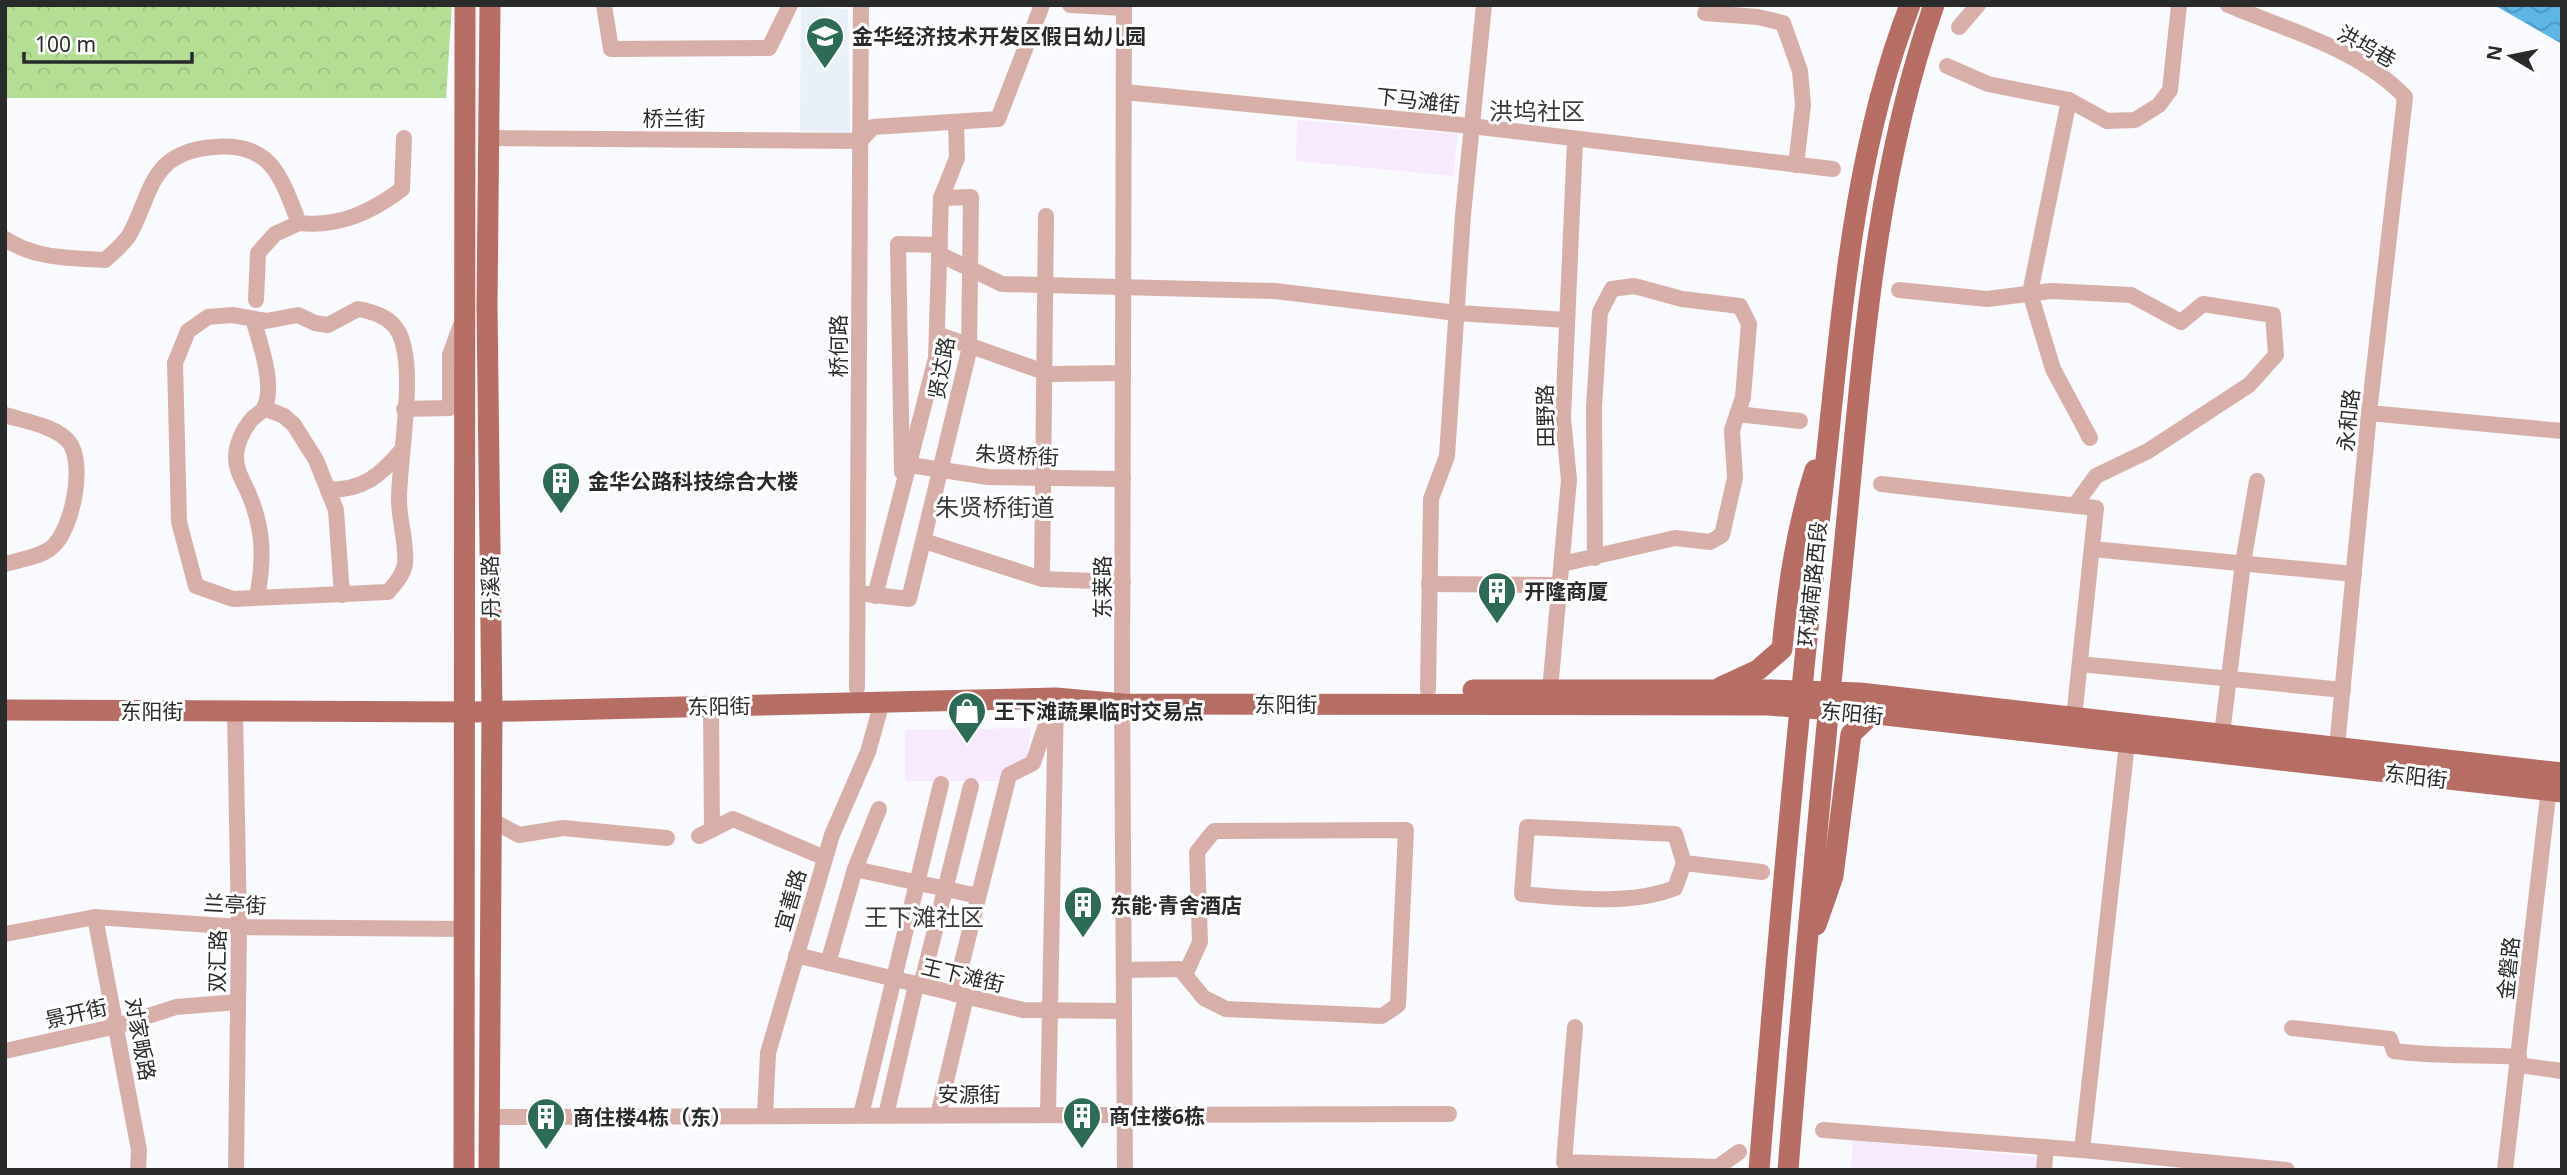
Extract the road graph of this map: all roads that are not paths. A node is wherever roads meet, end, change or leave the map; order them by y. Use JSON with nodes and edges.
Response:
{"nodes":[{"id":1,"x":465,"y":5,"type":"edge"},
{"id":2,"x":490,"y":5,"type":"edge"},
{"id":3,"x":604,"y":5,"type":"edge"},
{"id":4,"x":790,"y":5,"type":"edge"},
{"id":5,"x":861,"y":5,"type":"edge"},
{"id":6,"x":1042,"y":5,"type":"edge"},
{"id":7,"x":1070,"y":5,"type":"edge"},
{"id":8,"x":1484,"y":5,"type":"edge"},
{"id":9,"x":1910,"y":5,"type":"edge"},
{"id":10,"x":1934,"y":5,"type":"edge"},
{"id":11,"x":1978,"y":5,"type":"edge"},
{"id":12,"x":2179,"y":5,"type":"edge"},
{"id":13,"x":2228,"y":5,"type":"edge"},
{"id":14,"x":1124,"y":7,"type":"edge"},
{"id":15,"x":1704,"y":13,"type":"dead end"},
{"id":16,"x":1959,"y":27,"type":"dead end"},
{"id":17,"x":1947,"y":66,"type":"dead end"},
{"id":18,"x":1124,"y":92,"type":"junction"},
{"id":19,"x":2405,"y":97,"type":"joint"},
{"id":20,"x":2069,"y":100,"type":"junction"},
{"id":21,"x":957,"y":121,"type":"junction"},
{"id":22,"x":1471,"y":126,"type":"junction"},
{"id":23,"x":404,"y":138,"type":"dead end"},
{"id":24,"x":488,"y":138,"type":"junction"},
{"id":25,"x":860,"y":141,"type":"junction"},
{"id":26,"x":1575,"y":141,"type":"junction"},
{"id":27,"x":1796,"y":165,"type":"junction"},
{"id":28,"x":1833,"y":169,"type":"dead end"},
{"id":29,"x":941,"y":198,"type":"junction"},
{"id":30,"x":1046,"y":216,"type":"dead end"},
{"id":31,"x":299,"y":223,"type":"junction"},
{"id":32,"x":5,"y":239,"type":"edge"},
{"id":33,"x":940,"y":250,"type":"junction"},
{"id":34,"x":970,"y":269,"type":"junction"},
{"id":35,"x":1044,"y":285,"type":"junction"},
{"id":36,"x":1124,"y":289,"type":"junction"},
{"id":37,"x":1899,"y":290,"type":"dead end"},
{"id":38,"x":2030,"y":293,"type":"junction"},
{"id":39,"x":256,"y":300,"type":"dead end"},
{"id":40,"x":1457,"y":313,"type":"junction"},
{"id":41,"x":464,"y":317,"type":"junction"},
{"id":42,"x":253,"y":319,"type":"junction"},
{"id":43,"x":1567,"y":320,"type":"junction"},
{"id":44,"x":937,"y":334,"type":"junction"},
{"id":45,"x":969,"y":343,"type":"junction"},
{"id":46,"x":1043,"y":371,"type":"junction"},
{"id":47,"x":1123,"y":373,"type":"junction"},
{"id":48,"x":264,"y":408,"type":"junction"},
{"id":49,"x":404,"y":409,"type":"junction"},
{"id":50,"x":2370,"y":412,"type":"junction"},
{"id":51,"x":1737,"y":414,"type":"junction"},
{"id":52,"x":5,"y":415,"type":"edge"},
{"id":53,"x":1800,"y":421,"type":"dead end"},
{"id":54,"x":1829,"y":425,"type":"junction"},
{"id":55,"x":2562,"y":431,"type":"edge"},
{"id":56,"x":2090,"y":438,"type":"dead end"},
{"id":57,"x":402,"y":450,"type":"junction"},
{"id":58,"x":910,"y":464,"type":"junction"},
{"id":59,"x":941,"y":470,"type":"junction"},
{"id":60,"x":1042,"y":478,"type":"junction"},
{"id":61,"x":1123,"y":479,"type":"junction"},
{"id":62,"x":2257,"y":481,"type":"dead end"},
{"id":63,"x":1881,"y":484,"type":"dead end"},
{"id":64,"x":328,"y":490,"type":"junction"},
{"id":65,"x":902,"y":495,"type":"junction"},
{"id":66,"x":2075,"y":505,"type":"junction"},
{"id":67,"x":924,"y":541,"type":"junction"},
{"id":68,"x":2092,"y":549,"type":"junction"},
{"id":69,"x":1595,"y":558,"type":"junction"},
{"id":70,"x":2243,"y":563,"type":"junction"},
{"id":71,"x":1562,"y":564,"type":"junction"},
{"id":72,"x":5,"y":565,"type":"edge"},
{"id":73,"x":2354,"y":574,"type":"junction"},
{"id":74,"x":1042,"y":579,"type":"junction"},
{"id":75,"x":1122,"y":582,"type":"junction"},
{"id":76,"x":1429,"y":584,"type":"junction"},
{"id":77,"x":1560,"y":585,"type":"junction"},
{"id":78,"x":858,"y":593,"type":"junction"},
{"id":79,"x":342,"y":595,"type":"junction"},
{"id":80,"x":875,"y":596,"type":"junction"},
{"id":81,"x":257,"y":597,"type":"junction"},
{"id":82,"x":2080,"y":664,"type":"junction"},
{"id":83,"x":2230,"y":679,"type":"junction"},
{"id":84,"x":857,"y":688,"type":"junction"},
{"id":85,"x":1428,"y":690,"type":"junction"},
{"id":86,"x":1550,"y":690,"type":"junction"},
{"id":87,"x":1714,"y":690,"type":"junction"},
{"id":88,"x":2343,"y":690,"type":"junction"},
{"id":89,"x":5,"y":696,"type":"edge"},
{"id":90,"x":1122,"y":697,"type":"junction"},
{"id":91,"x":1056,"y":698,"type":"junction"},
{"id":92,"x":1799,"y":700,"type":"junction"},
{"id":93,"x":1828,"y":701,"type":"junction"},
{"id":94,"x":882,"y":702,"type":"junction"},
{"id":95,"x":466,"y":704,"type":"junction"},
{"id":96,"x":492,"y":704,"type":"junction"},
{"id":97,"x":711,"y":706,"type":"junction"},
{"id":98,"x":5,"y":710,"type":"edge"},
{"id":99,"x":235,"y":711,"type":"junction"},
{"id":100,"x":1872,"y":714,"type":"junction"},
{"id":101,"x":2074,"y":718,"type":"junction"},
{"id":102,"x":2222,"y":734,"type":"junction"},
{"id":103,"x":2127,"y":743,"type":"junction"},
{"id":104,"x":2337,"y":747,"type":"junction"},
{"id":105,"x":2556,"y":782,"type":"edge"},
{"id":106,"x":941,"y":784,"type":"dead end"},
{"id":107,"x":971,"y":786,"type":"dead end"},
{"id":108,"x":879,"y":809,"type":"dead end"},
{"id":109,"x":491,"y":820,"type":"junction"},
{"id":110,"x":667,"y":838,"type":"dead end"},
{"id":111,"x":825,"y":858,"type":"junction"},
{"id":112,"x":1684,"y":863,"type":"junction"},
{"id":113,"x":855,"y":870,"type":"junction"},
{"id":114,"x":1762,"y":873,"type":"dead end"},
{"id":115,"x":916,"y":883,"type":"junction"},
{"id":116,"x":945,"y":887,"type":"junction"},
{"id":117,"x":978,"y":896,"type":"junction"},
{"id":118,"x":95,"y":917,"type":"junction"},
{"id":119,"x":239,"y":927,"type":"junction"},
{"id":120,"x":465,"y":929,"type":"junction"},
{"id":121,"x":5,"y":933,"type":"edge"},
{"id":122,"x":1806,"y":953,"type":"junction"},
{"id":123,"x":796,"y":955,"type":"junction"},
{"id":124,"x":828,"y":963,"type":"junction"},
{"id":125,"x":1124,"y":970,"type":"junction"},
{"id":126,"x":1185,"y":975,"type":"junction"},
{"id":127,"x":891,"y":979,"type":"junction"},
{"id":128,"x":918,"y":986,"type":"junction"},
{"id":129,"x":960,"y":996,"type":"junction"},
{"id":130,"x":238,"y":1002,"type":"junction"},
{"id":131,"x":1124,"y":1012,"type":"junction"},
{"id":132,"x":1048,"y":1013,"type":"junction"},
{"id":133,"x":117,"y":1026,"type":"junction"},
{"id":134,"x":1575,"y":1027,"type":"dead end"},
{"id":135,"x":2292,"y":1028,"type":"dead end"},
{"id":136,"x":5,"y":1051,"type":"edge"},
{"id":137,"x":2519,"y":1061,"type":"junction"},
{"id":138,"x":2562,"y":1071,"type":"edge"},
{"id":139,"x":1048,"y":1114,"type":"junction"},
{"id":140,"x":1125,"y":1114,"type":"junction"},
{"id":141,"x":861,"y":1115,"type":"junction"},
{"id":142,"x":886,"y":1115,"type":"junction"},
{"id":143,"x":938,"y":1115,"type":"junction"},
{"id":144,"x":1450,"y":1115,"type":"dead end"},
{"id":145,"x":765,"y":1116,"type":"junction"},
{"id":146,"x":489,"y":1117,"type":"junction"},
{"id":147,"x":1823,"y":1130,"type":"dead end"},
{"id":148,"x":2046,"y":1147,"type":"junction"},
{"id":149,"x":2082,"y":1150,"type":"junction"},
{"id":150,"x":1739,"y":1152,"type":"dead end"},
{"id":151,"x":138,"y":1170,"type":"edge"},
{"id":152,"x":236,"y":1170,"type":"edge"},
{"id":153,"x":464,"y":1170,"type":"edge"},
{"id":154,"x":489,"y":1170,"type":"edge"},
{"id":155,"x":1125,"y":1170,"type":"edge"},
{"id":156,"x":1759,"y":1170,"type":"edge"},
{"id":157,"x":1788,"y":1170,"type":"edge"},
{"id":158,"x":2044,"y":1170,"type":"edge"},
{"id":159,"x":2287,"y":1170,"type":"edge"},
{"id":160,"x":2505,"y":1170,"type":"edge"}],
"edges":[{"from":1,"to":41,"type":"main road","name":"丹溪路"},
{"from":2,"to":24,"type":"main road","name":"丹溪路"},
{"from":3,"to":4,"type":"street"},
{"from":5,"to":25,"type":"street","name":"桥何路"},
{"from":6,"to":21,"type":"street"},
{"from":7,"to":14,"type":"street"},
{"from":8,"to":22,"type":"street"},
{"from":9,"to":54,"type":"main road","name":"环城南路西段"},
{"from":10,"to":93,"type":"main road","name":"环城南路西段"},
{"from":11,"to":16,"type":"street"},
{"from":12,"to":20,"type":"street"},
{"from":13,"to":19,"type":"street","name":"洪坞巷"},
{"from":14,"to":18,"type":"street","name":"东莱路"},
{"from":15,"to":27,"type":"street"},
{"from":17,"to":20,"type":"street"},
{"from":18,"to":22,"type":"street","name":"下马滩街"},
{"from":18,"to":36,"type":"street","name":"东莱路"},
{"from":19,"to":50,"type":"street","name":"永和路"},
{"from":20,"to":38,"type":"street"},
{"from":21,"to":25,"type":"street"},
{"from":21,"to":29,"type":"street"},
{"from":22,"to":26,"type":"street","name":"下马滩街"},
{"from":22,"to":40,"type":"street"},
{"from":23,"to":31,"type":"street"},
{"from":24,"to":25,"type":"street","name":"桥兰街"},
{"from":24,"to":96,"type":"main road","name":"丹溪路"},
{"from":25,"to":78,"type":"street","name":"桥何路"},
{"from":26,"to":27,"type":"street","name":"下马滩街"},
{"from":26,"to":43,"type":"street","name":"田野路"},
{"from":27,"to":28,"type":"street","name":"下马滩街"},
{"from":29,"to":33,"type":"street"},
{"from":29,"to":34,"type":"street","name":"贤达路"},
{"from":30,"to":35,"type":"street"},
{"from":31,"to":32,"type":"street"},
{"from":31,"to":39,"type":"street"},
{"from":33,"to":34,"type":"street"},
{"from":33,"to":44,"type":"street"},
{"from":33,"to":65,"type":"street"},
{"from":34,"to":35,"type":"street"},
{"from":34,"to":45,"type":"street","name":"贤达路"},
{"from":35,"to":36,"type":"street"},
{"from":35,"to":46,"type":"street"},
{"from":36,"to":40,"type":"street"},
{"from":36,"to":47,"type":"street","name":"东莱路"},
{"from":37,"to":38,"type":"street"},
{"from":38,"to":56,"type":"street"},
{"from":38,"to":66,"type":"street"},
{"from":40,"to":43,"type":"street"},
{"from":40,"to":76,"type":"street"},
{"from":41,"to":49,"type":"street"},
{"from":41,"to":95,"type":"main road","name":"丹溪路"},
{"from":42,"to":48,"type":"street"},
{"from":42,"to":49,"type":"street"},
{"from":42,"to":81,"type":"street"},
{"from":43,"to":71,"type":"street","name":"田野路"},
{"from":44,"to":45,"type":"street"},
{"from":44,"to":58,"type":"street"},
{"from":45,"to":46,"type":"street"},
{"from":45,"to":59,"type":"street","name":"贤达路"},
{"from":46,"to":47,"type":"street"},
{"from":46,"to":60,"type":"street"},
{"from":47,"to":61,"type":"street","name":"东莱路"},
{"from":48,"to":64,"type":"street"},
{"from":48,"to":81,"type":"street"},
{"from":49,"to":57,"type":"street"},
{"from":50,"to":55,"type":"street"},
{"from":50,"to":73,"type":"street","name":"永和路"},
{"from":51,"to":53,"type":"street"},
{"from":51,"to":69,"type":"street"},
{"from":51,"to":69,"type":"street"},
{"from":52,"to":72,"type":"street"},
{"from":54,"to":87,"type":"main road"},
{"from":54,"to":92,"type":"main road","name":"环城南路西段"},
{"from":57,"to":64,"type":"street"},
{"from":57,"to":79,"type":"street"},
{"from":58,"to":59,"type":"street","name":"朱贤桥街"},
{"from":58,"to":65,"type":"street"},
{"from":59,"to":60,"type":"street","name":"朱贤桥街"},
{"from":59,"to":67,"type":"street","name":"贤达路"},
{"from":60,"to":61,"type":"street","name":"朱贤桥街"},
{"from":60,"to":74,"type":"street"},
{"from":61,"to":75,"type":"street","name":"东莱路"},
{"from":62,"to":70,"type":"street"},
{"from":63,"to":66,"type":"street"},
{"from":64,"to":79,"type":"street"},
{"from":65,"to":80,"type":"street"},
{"from":66,"to":68,"type":"street"},
{"from":67,"to":74,"type":"street"},
{"from":67,"to":80,"type":"street","name":"贤达路"},
{"from":68,"to":70,"type":"street"},
{"from":68,"to":82,"type":"street"},
{"from":69,"to":71,"type":"street"},
{"from":70,"to":73,"type":"street"},
{"from":70,"to":83,"type":"street"},
{"from":71,"to":77,"type":"street","name":"田野路"},
{"from":73,"to":88,"type":"street","name":"永和路"},
{"from":74,"to":75,"type":"street"},
{"from":75,"to":90,"type":"street","name":"东莱路"},
{"from":76,"to":77,"type":"street"},
{"from":76,"to":85,"type":"street"},
{"from":77,"to":86,"type":"street","name":"田野路"},
{"from":78,"to":80,"type":"street","name":"贤达路"},
{"from":78,"to":84,"type":"street","name":"桥何路"},
{"from":79,"to":81,"type":"street"},
{"from":82,"to":83,"type":"street"},
{"from":82,"to":101,"type":"street"},
{"from":83,"to":88,"type":"street"},
{"from":83,"to":102,"type":"street"},
{"from":84,"to":90,"type":"main road","name":"东阳街"},
{"from":84,"to":96,"type":"main road","name":"东阳街"},
{"from":85,"to":86,"type":"main road","name":"东阳街"},
{"from":85,"to":90,"type":"main road","name":"东阳街"},
{"from":86,"to":87,"type":"main road","name":"东阳街"},
{"from":87,"to":92,"type":"main road","name":"东阳街"},
{"from":88,"to":104,"type":"street","name":"永和路"},
{"from":89,"to":95,"type":"main road","name":"东阳街"},
{"from":90,"to":91,"type":"main road","name":"东阳街"},
{"from":90,"to":92,"type":"main road","name":"东阳街"},
{"from":90,"to":125,"type":"street","name":"东莱路"},
{"from":91,"to":94,"type":"main road","name":"东阳街"},
{"from":91,"to":117,"type":"street"},
{"from":91,"to":132,"type":"street"},
{"from":92,"to":93,"type":"main road","name":"东阳街"},
{"from":92,"to":156,"type":"main road","name":"环城南路西段"},
{"from":93,"to":100,"type":"main road","name":"东阳街"},
{"from":93,"to":101,"type":"main road","name":"东阳街"},
{"from":93,"to":122,"type":"main road","name":"环城南路西段"},
{"from":94,"to":97,"type":"main road","name":"东阳街"},
{"from":94,"to":111,"type":"street","name":"宜善路"},
{"from":95,"to":96,"type":"main road","name":"东阳街"},
{"from":95,"to":99,"type":"main road","name":"东阳街"},
{"from":95,"to":120,"type":"main road","name":"丹溪路"},
{"from":96,"to":97,"type":"main road","name":"东阳街"},
{"from":96,"to":109,"type":"main road","name":"丹溪路"},
{"from":97,"to":111,"type":"street"},
{"from":98,"to":99,"type":"main road","name":"东阳街"},
{"from":99,"to":119,"type":"street","name":"双汇路"},
{"from":100,"to":103,"type":"main road","name":"东阳街"},
{"from":100,"to":122,"type":"main road"},
{"from":101,"to":102,"type":"main road","name":"东阳街"},
{"from":102,"to":104,"type":"main road","name":"东阳街"},
{"from":103,"to":105,"type":"main road","name":"东阳街"},
{"from":103,"to":149,"type":"street"},
{"from":104,"to":105,"type":"main road","name":"东阳街"},
{"from":105,"to":137,"type":"street","name":"金磐路"},
{"from":106,"to":115,"type":"street"},
{"from":107,"to":116,"type":"street"},
{"from":108,"to":113,"type":"street"},
{"from":109,"to":110,"type":"street"},
{"from":109,"to":146,"type":"main road","name":"丹溪路"},
{"from":111,"to":123,"type":"street","name":"宜善路"},
{"from":112,"to":112,"type":"street"},
{"from":112,"to":114,"type":"street"},
{"from":113,"to":115,"type":"street"},
{"from":113,"to":124,"type":"street"},
{"from":115,"to":116,"type":"street"},
{"from":115,"to":127,"type":"street"},
{"from":116,"to":117,"type":"street"},
{"from":116,"to":128,"type":"street"},
{"from":117,"to":129,"type":"street"},
{"from":118,"to":119,"type":"street","name":"兰亭街"},
{"from":118,"to":121,"type":"street","name":"兰亭街"},
{"from":118,"to":133,"type":"street","name":"对家畈路"},
{"from":119,"to":120,"type":"street","name":"兰亭街"},
{"from":119,"to":130,"type":"street","name":"双汇路"},
{"from":120,"to":153,"type":"main road","name":"丹溪路"},
{"from":122,"to":157,"type":"main road","name":"环城南路西段"},
{"from":123,"to":124,"type":"street","name":"王下滩街"},
{"from":123,"to":145,"type":"street","name":"宜善路"},
{"from":124,"to":127,"type":"street","name":"王下滩街"},
{"from":125,"to":126,"type":"street"},
{"from":125,"to":131,"type":"street","name":"东莱路"},
{"from":126,"to":126,"type":"street"},
{"from":127,"to":128,"type":"street","name":"王下滩街"},
{"from":127,"to":141,"type":"street"},
{"from":128,"to":129,"type":"street","name":"王下滩街"},
{"from":128,"to":142,"type":"street"},
{"from":129,"to":132,"type":"street","name":"王下滩街"},
{"from":129,"to":143,"type":"street"},
{"from":130,"to":133,"type":"street","name":"景开街"},
{"from":130,"to":152,"type":"street","name":"双汇路"},
{"from":131,"to":132,"type":"street","name":"王下滩街"},
{"from":131,"to":140,"type":"street","name":"东莱路"},
{"from":132,"to":139,"type":"street"},
{"from":133,"to":136,"type":"street","name":"景开街"},
{"from":133,"to":151,"type":"street","name":"对家畈路"},
{"from":134,"to":150,"type":"street"},
{"from":135,"to":137,"type":"street"},
{"from":137,"to":138,"type":"street"},
{"from":137,"to":160,"type":"street","name":"金磐路"},
{"from":139,"to":140,"type":"street","name":"安源街"},
{"from":139,"to":143,"type":"street","name":"安源街"},
{"from":140,"to":144,"type":"street","name":"安源街"},
{"from":140,"to":155,"type":"street","name":"东莱路"},
{"from":141,"to":142,"type":"street","name":"安源街"},
{"from":141,"to":145,"type":"street","name":"安源街"},
{"from":142,"to":143,"type":"street","name":"安源街"},
{"from":145,"to":146,"type":"street","name":"安源街"},
{"from":146,"to":154,"type":"main road","name":"丹溪路"},
{"from":147,"to":148,"type":"street"},
{"from":148,"to":149,"type":"street"},
{"from":148,"to":158,"type":"street"},
{"from":149,"to":159,"type":"street"}]}
